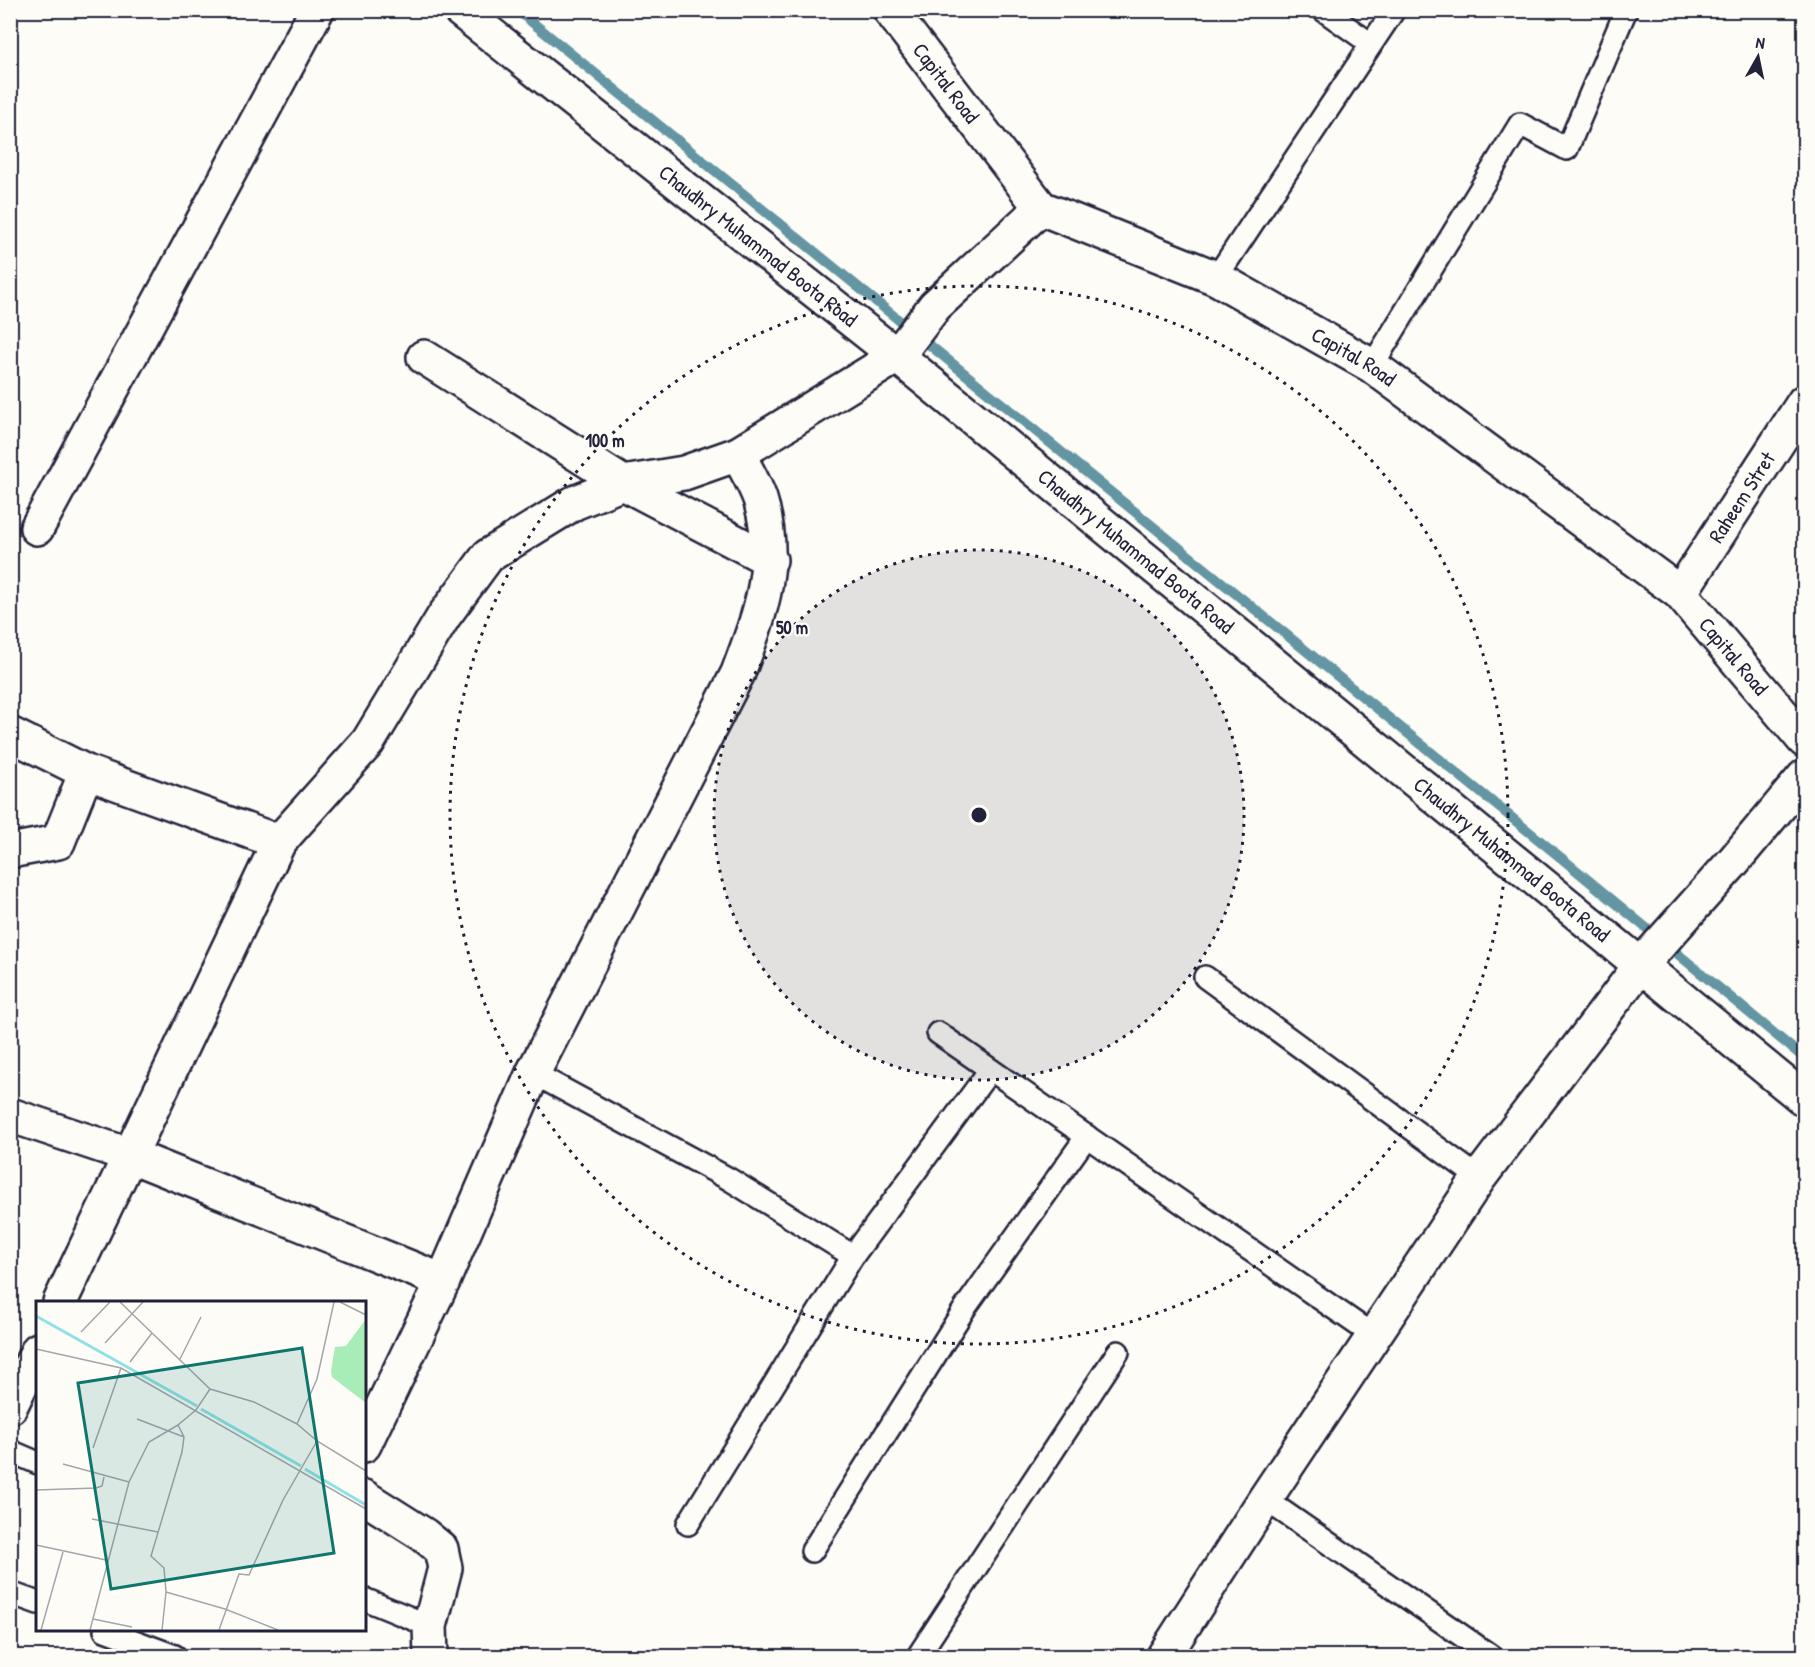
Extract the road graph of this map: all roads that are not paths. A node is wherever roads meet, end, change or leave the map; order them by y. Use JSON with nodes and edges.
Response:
{"nodes":[{"id":1,"x":317,"y":10,"type":"edge"},
{"id":2,"x":460,"y":10,"type":"edge"},
{"id":3,"x":890,"y":10,"type":"edge"},
{"id":4,"x":1323,"y":10,"type":"edge"},
{"id":5,"x":1394,"y":10,"type":"edge"},
{"id":6,"x":1626,"y":10,"type":"edge"},
{"id":7,"x":1371,"y":44,"type":"junction"},
{"id":8,"x":1041,"y":208,"type":"junction"},
{"id":9,"x":1216,"y":278,"type":"junction"},
{"id":10,"x":897,"y":356,"type":"junction"},
{"id":11,"x":424,"y":357,"type":"dead end"},
{"id":12,"x":1372,"y":366,"type":"junction"},
{"id":13,"x":1804,"y":402,"type":"edge"},
{"id":14,"x":738,"y":453,"type":"junction"},
{"id":15,"x":623,"y":483,"type":"junction"},
{"id":16,"x":37,"y":528,"type":"dead end"},
{"id":17,"x":770,"y":560,"type":"junction"},
{"id":18,"x":1680,"y":593,"type":"junction"},
{"id":19,"x":10,"y":734,"type":"edge"},
{"id":20,"x":1804,"y":740,"type":"edge"},
{"id":21,"x":86,"y":772,"type":"junction"},
{"id":22,"x":1804,"y":777,"type":"edge"},
{"id":23,"x":279,"y":842,"type":"junction"},
{"id":24,"x":10,"y":851,"type":"edge"},
{"id":25,"x":1641,"y":966,"type":"junction"},
{"id":26,"x":1205,"y":977,"type":"dead end"},
{"id":27,"x":938,"y":1033,"type":"dead end"},
{"id":28,"x":990,"y":1070,"type":"junction"},
{"id":29,"x":533,"y":1073,"type":"junction"},
{"id":30,"x":1804,"y":1099,"type":"edge"},
{"id":31,"x":10,"y":1115,"type":"edge"},
{"id":32,"x":1087,"y":1136,"type":"junction"},
{"id":33,"x":129,"y":1155,"type":"junction"},
{"id":34,"x":1479,"y":1178,"type":"junction"},
{"id":35,"x":853,"y":1256,"type":"junction"},
{"id":36,"x":443,"y":1281,"type":"junction"},
{"id":37,"x":60,"y":1301,"type":"edge"},
{"id":38,"x":1374,"y":1336,"type":"junction"},
{"id":39,"x":1118,"y":1352,"type":"dead end"},
{"id":40,"x":36,"y":1356,"type":"edge"},
{"id":41,"x":10,"y":1407,"type":"edge"},
{"id":42,"x":366,"y":1441,"type":"edge"},
{"id":43,"x":10,"y":1451,"type":"edge"},
{"id":44,"x":36,"y":1462,"type":"edge"},
{"id":45,"x":366,"y":1498,"type":"edge"},
{"id":46,"x":1265,"y":1499,"type":"junction"},
{"id":47,"x":688,"y":1524,"type":"dead end"},
{"id":48,"x":812,"y":1551,"type":"dead end"},
{"id":49,"x":10,"y":1593,"type":"edge"},
{"id":50,"x":366,"y":1600,"type":"edge"},
{"id":51,"x":36,"y":1602,"type":"edge"},
{"id":52,"x":110,"y":1631,"type":"edge"},
{"id":53,"x":430,"y":1641,"type":"edge"},
{"id":54,"x":175,"y":1656,"type":"edge"},
{"id":55,"x":918,"y":1656,"type":"edge"},
{"id":56,"x":1164,"y":1656,"type":"edge"},
{"id":57,"x":1491,"y":1656,"type":"edge"}],
"edges":[{"from":1,"to":16,"type":"street"},
{"from":2,"to":10,"type":"street","name":"Chaudhry Muhammad Boota Road"},
{"from":3,"to":8,"type":"street","name":"Capital Road"},
{"from":4,"to":7,"type":"lane"},
{"from":5,"to":7,"type":"lane"},
{"from":6,"to":12,"type":"lane"},
{"from":7,"to":9,"type":"lane"},
{"from":8,"to":9,"type":"street","name":"Capital Road"},
{"from":8,"to":10,"type":"street"},
{"from":9,"to":12,"type":"street","name":"Capital Road"},
{"from":10,"to":14,"type":"street"},
{"from":10,"to":25,"type":"street","name":"Chaudhry Muhammad Boota Road"},
{"from":11,"to":15,"type":"street"},
{"from":12,"to":18,"type":"street","name":"Capital Road"},
{"from":13,"to":18,"type":"street","name":"Raheem Stret"},
{"from":14,"to":15,"type":"street"},
{"from":14,"to":17,"type":"street"},
{"from":15,"to":17,"type":"street"},
{"from":15,"to":23,"type":"street"},
{"from":17,"to":29,"type":"street"},
{"from":18,"to":20,"type":"street","name":"Capital Road"},
{"from":19,"to":21,"type":"street"},
{"from":21,"to":23,"type":"street"},
{"from":21,"to":24,"type":"street"},
{"from":22,"to":25,"type":"street"},
{"from":23,"to":33,"type":"street"},
{"from":25,"to":30,"type":"street","name":"Chaudhry Muhammad Boota Road"},
{"from":25,"to":34,"type":"street"},
{"from":26,"to":34,"type":"lane"},
{"from":27,"to":28,"type":"lane"},
{"from":28,"to":32,"type":"lane"},
{"from":28,"to":35,"type":"lane"},
{"from":29,"to":35,"type":"lane"},
{"from":29,"to":36,"type":"street"},
{"from":31,"to":33,"type":"street"},
{"from":32,"to":38,"type":"lane"},
{"from":32,"to":48,"type":"lane"},
{"from":33,"to":36,"type":"street"},
{"from":33,"to":37,"type":"street"},
{"from":34,"to":38,"type":"street"},
{"from":35,"to":47,"type":"lane"},
{"from":36,"to":42,"type":"street"},
{"from":38,"to":46,"type":"street"},
{"from":39,"to":55,"type":"lane"},
{"from":40,"to":41,"type":"street"},
{"from":43,"to":44,"type":"lane"},
{"from":45,"to":53,"type":"street"},
{"from":46,"to":56,"type":"street"},
{"from":46,"to":57,"type":"lane"},
{"from":49,"to":51,"type":"lane"},
{"from":50,"to":53,"type":"lane"},
{"from":52,"to":54,"type":"lane"}]}
